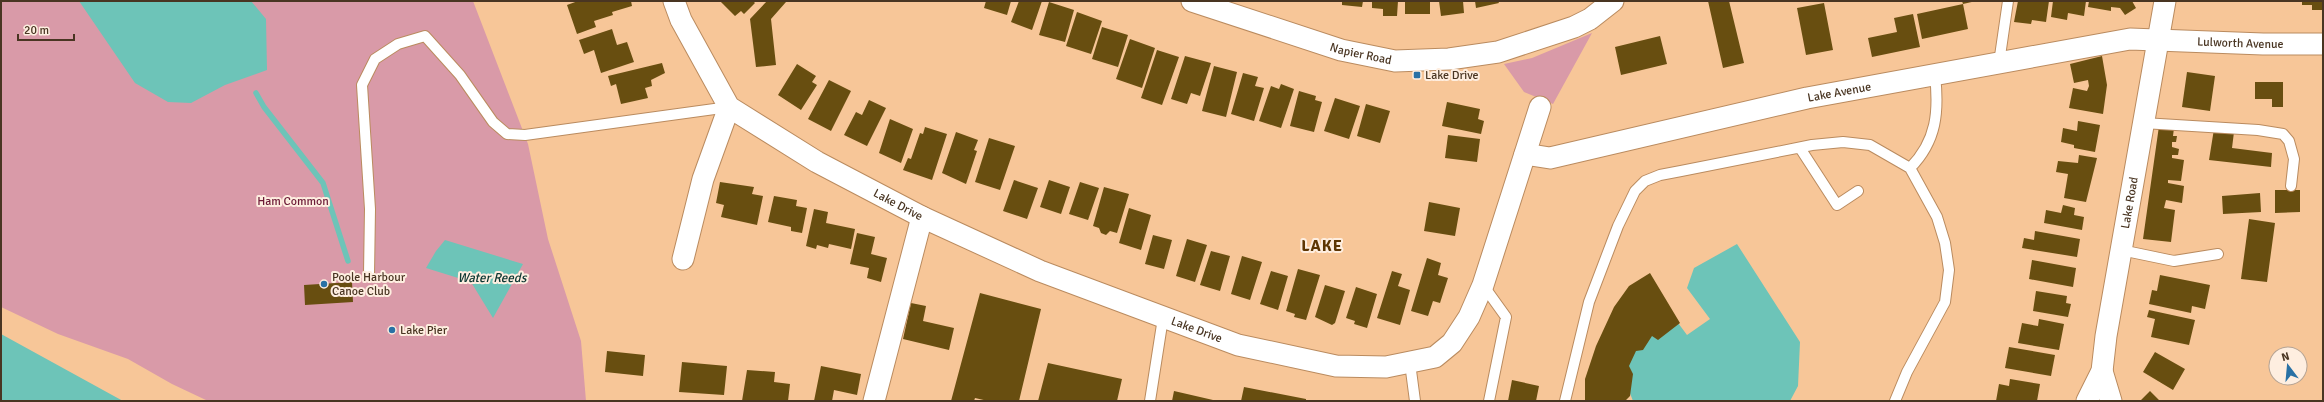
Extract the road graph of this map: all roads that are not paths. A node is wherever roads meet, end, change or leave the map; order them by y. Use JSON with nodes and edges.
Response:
{"nodes":[{"id":1,"x":674,"y":1,"type":"edge"},
{"id":2,"x":1192,"y":1,"type":"edge"},
{"id":3,"x":1612,"y":1,"type":"edge"},
{"id":4,"x":2008,"y":1,"type":"edge"},
{"id":5,"x":2165,"y":1,"type":"edge"},
{"id":6,"x":2157,"y":40,"type":"junction"},
{"id":7,"x":2323,"y":44,"type":"edge"},
{"id":8,"x":1999,"y":63,"type":"junction"},
{"id":9,"x":1935,"y":75,"type":"junction"},
{"id":10,"x":729,"y":107,"type":"junction"},
{"id":11,"x":1540,"y":107,"type":"dead end"},
{"id":12,"x":2143,"y":123,"type":"junction"},
{"id":13,"x":1800,"y":148,"type":"junction"},
{"id":14,"x":1525,"y":154,"type":"junction"},
{"id":15,"x":1910,"y":168,"type":"junction"},
{"id":16,"x":2291,"y":186,"type":"dead end"},
{"id":17,"x":1858,"y":191,"type":"dead end"},
{"id":18,"x":922,"y":217,"type":"junction"},
{"id":19,"x":2121,"y":250,"type":"junction"},
{"id":20,"x":2218,"y":254,"type":"dead end"},
{"id":21,"x":683,"y":258,"type":"dead end"},
{"id":22,"x":369,"y":274,"type":"dead end"},
{"id":23,"x":1483,"y":285,"type":"junction"},
{"id":24,"x":1163,"y":318,"type":"junction"},
{"id":25,"x":1410,"y":362,"type":"junction"},
{"id":26,"x":2102,"y":371,"type":"junction"},
{"id":27,"x":874,"y":401,"type":"edge"},
{"id":28,"x":1150,"y":401,"type":"edge"},
{"id":29,"x":1415,"y":401,"type":"edge"},
{"id":30,"x":1489,"y":401,"type":"edge"},
{"id":31,"x":1564,"y":401,"type":"edge"},
{"id":32,"x":1895,"y":401,"type":"edge"},
{"id":33,"x":2087,"y":401,"type":"edge"},
{"id":34,"x":2111,"y":401,"type":"edge"}],
"edges":[{"from":1,"to":10,"type":"street","name":"Lake Drive"},
{"from":2,"to":3,"type":"street","name":"Napier Road"},
{"from":4,"to":8,"type":"lane"},
{"from":5,"to":6,"type":"street","name":"Lake Road"},
{"from":6,"to":7,"type":"street","name":"Lulworth Avenue"},
{"from":6,"to":8,"type":"street","name":"Lake Avenue"},
{"from":6,"to":12,"type":"street","name":"Lake Road"},
{"from":8,"to":9,"type":"street","name":"Lake Avenue"},
{"from":9,"to":14,"type":"street","name":"Lake Avenue"},
{"from":9,"to":15,"type":"lane"},
{"from":10,"to":18,"type":"street","name":"Lake Drive"},
{"from":10,"to":21,"type":"street"},
{"from":10,"to":22,"type":"lane"},
{"from":11,"to":14,"type":"street","name":"Lake Drive"},
{"from":12,"to":16,"type":"lane"},
{"from":12,"to":19,"type":"street","name":"Lake Road"},
{"from":13,"to":15,"type":"lane"},
{"from":13,"to":17,"type":"lane"},
{"from":13,"to":31,"type":"lane"},
{"from":14,"to":23,"type":"street","name":"Lake Drive"},
{"from":15,"to":32,"type":"lane"},
{"from":18,"to":24,"type":"street","name":"Lake Drive"},
{"from":18,"to":27,"type":"street"},
{"from":19,"to":20,"type":"lane"},
{"from":19,"to":26,"type":"street","name":"Lake Road"},
{"from":23,"to":25,"type":"street","name":"Lake Drive"},
{"from":23,"to":30,"type":"lane"},
{"from":24,"to":25,"type":"street","name":"Lake Drive"},
{"from":24,"to":28,"type":"lane"},
{"from":25,"to":29,"type":"lane"},
{"from":26,"to":33,"type":"street","name":"Lake Road"},
{"from":26,"to":34,"type":"street"}]}
